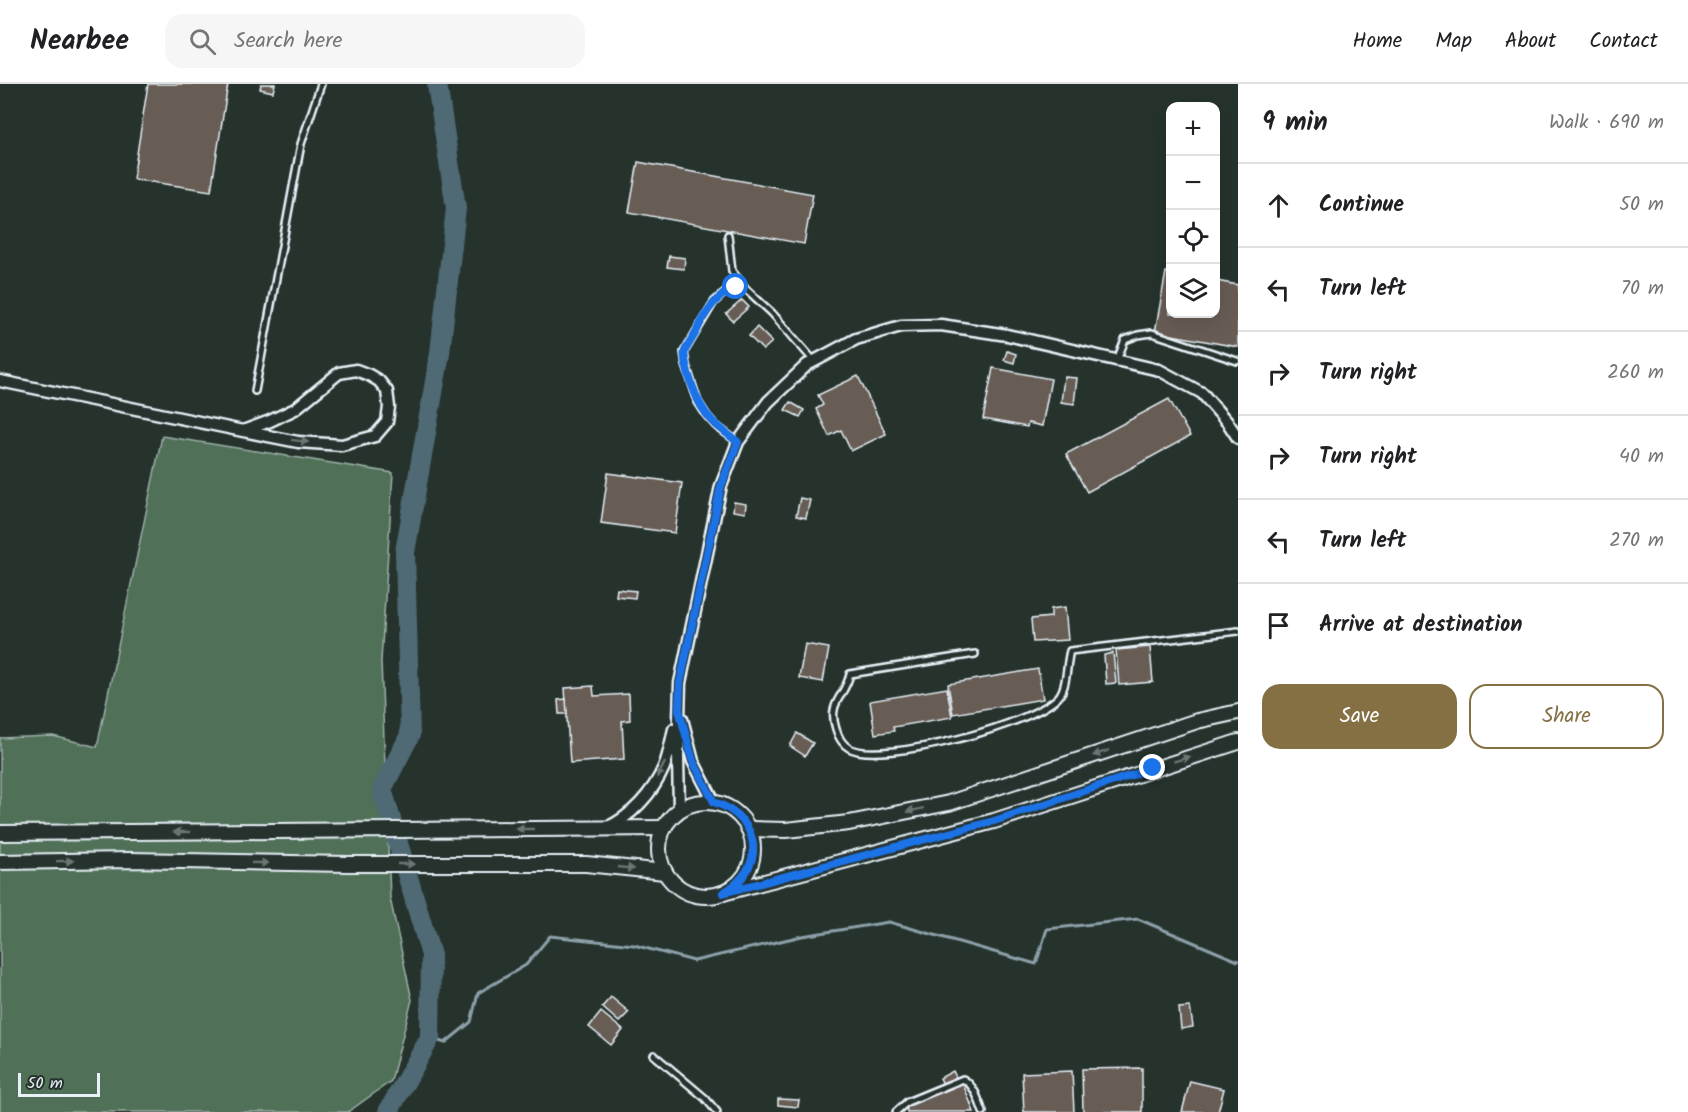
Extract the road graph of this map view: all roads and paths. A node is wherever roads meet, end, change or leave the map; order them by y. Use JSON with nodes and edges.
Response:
{"nodes":[{"id":1,"x":321,"y":84,"type":"edge"},
{"id":2,"x":728,"y":235,"type":"dead end"},
{"id":3,"x":746,"y":289,"type":"junction"},
{"id":4,"x":1117,"y":360,"type":"junction"},
{"id":5,"x":1237,"y":360,"type":"edge"},
{"id":6,"x":814,"y":361,"type":"junction"},
{"id":7,"x":0,"y":381,"type":"edge"},
{"id":8,"x":255,"y":391,"type":"dead end"},
{"id":9,"x":243,"y":431,"type":"junction"},
{"id":10,"x":1238,"y":438,"type":"edge"},
{"id":11,"x":738,"y":442,"type":"junction"},
{"id":12,"x":1238,"y":631,"type":"edge"},
{"id":13,"x":975,"y":654,"type":"dead end"},
{"id":14,"x":679,"y":710,"type":"junction"},
{"id":15,"x":1238,"y":712,"type":"edge"},
{"id":16,"x":1238,"y":742,"type":"edge"},
{"id":17,"x":714,"y":802,"type":"junction"},
{"id":18,"x":679,"y":811,"type":"junction"},
{"id":19,"x":664,"y":828,"type":"junction"},
{"id":20,"x":605,"y":829,"type":"junction"},
{"id":21,"x":749,"y":829,"type":"junction"},
{"id":22,"x":2,"y":833,"type":"edge"},
{"id":23,"x":3,"y":862,"type":"edge"},
{"id":24,"x":665,"y":872,"type":"junction"},
{"id":25,"x":723,"y":893,"type":"junction"},
{"id":26,"x":654,"y":1055,"type":"dead end"},
{"id":27,"x":717,"y":1112,"type":"edge"},
{"id":28,"x":896,"y":1112,"type":"edge"},
{"id":29,"x":983,"y":1112,"type":"edge"}],
"edges":[{"from":1,"to":8,"type":"lane"},
{"from":2,"to":3,"type":"lane"},
{"from":3,"to":6,"type":"lane"},
{"from":3,"to":11,"type":"lane"},
{"from":4,"to":5,"type":"lane"},
{"from":4,"to":6,"type":"street"},
{"from":4,"to":10,"type":"street"},
{"from":6,"to":11,"type":"street"},
{"from":7,"to":9,"type":"street"},
{"from":9,"to":9,"type":"street","one_way":true},
{"from":11,"to":14,"type":"street"},
{"from":12,"to":13,"type":"lane"},
{"from":14,"to":17,"type":"street"},
{"from":14,"to":18,"type":"street"},
{"from":14,"to":20,"type":"street","one_way":true},
{"from":15,"to":21,"type":"street","one_way":true},
{"from":25,"to":16,"type":"street","one_way":true},
{"from":17,"to":18,"type":"street"},
{"from":17,"to":21,"type":"street"},
{"from":18,"to":19,"type":"street"},
{"from":19,"to":20,"type":"street"},
{"from":19,"to":24,"type":"street"},
{"from":20,"to":22,"type":"street","one_way":true},
{"from":21,"to":25,"type":"street"},
{"from":23,"to":24,"type":"street","one_way":true},
{"from":24,"to":25,"type":"street"},
{"from":26,"to":27,"type":"lane"},
{"from":28,"to":29,"type":"lane"}]}
